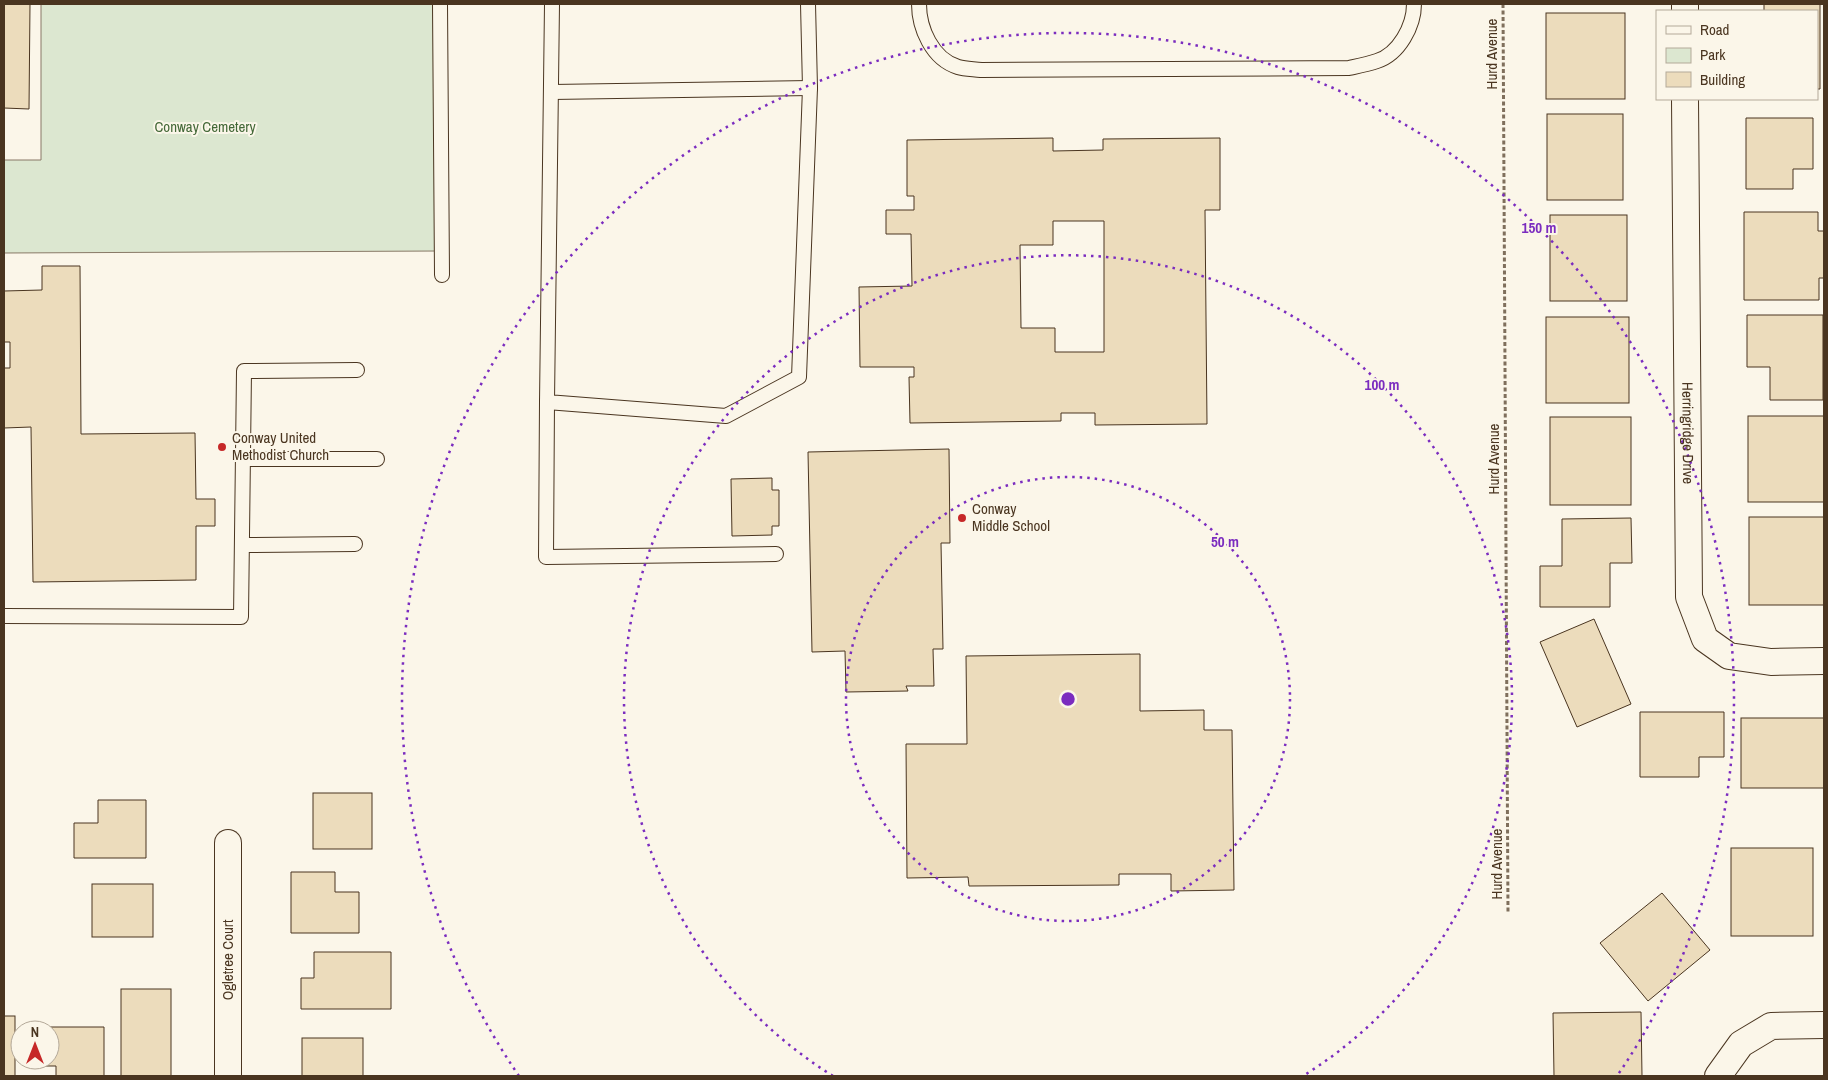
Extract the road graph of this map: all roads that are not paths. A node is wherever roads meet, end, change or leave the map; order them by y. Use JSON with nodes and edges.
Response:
{"nodes":[{"id":1,"x":440,"y":4,"type":"edge"},
{"id":2,"x":552,"y":4,"type":"edge"},
{"id":3,"x":808,"y":4,"type":"edge"},
{"id":4,"x":919,"y":4,"type":"edge"},
{"id":5,"x":1414,"y":4,"type":"edge"},
{"id":6,"x":810,"y":88,"type":"junction"},
{"id":7,"x":552,"y":92,"type":"junction"},
{"id":8,"x":1685,"y":100,"type":"edge"},
{"id":9,"x":442,"y":275,"type":"dead end"},
{"id":10,"x":357,"y":370,"type":"dead end"},
{"id":11,"x":547,"y":402,"type":"junction"},
{"id":12,"x":243,"y":459,"type":"junction"},
{"id":13,"x":377,"y":459,"type":"dead end"},
{"id":14,"x":355,"y":544,"type":"dead end"},
{"id":15,"x":242,"y":545,"type":"junction"},
{"id":16,"x":776,"y":554,"type":"dead end"},
{"id":17,"x":4,"y":616,"type":"edge"},
{"id":18,"x":1824,"y":661,"type":"edge"},
{"id":19,"x":228,"y":843,"type":"dead end"},
{"id":20,"x":1824,"y":1025,"type":"edge"},
{"id":21,"x":228,"y":1076,"type":"edge"},
{"id":22,"x":1718,"y":1076,"type":"edge"}],
"edges":[{"from":1,"to":9,"type":"lane"},
{"from":2,"to":7,"type":"lane"},
{"from":3,"to":6,"type":"lane"},
{"from":4,"to":5,"type":"lane"},
{"from":6,"to":7,"type":"lane"},
{"from":6,"to":11,"type":"lane"},
{"from":7,"to":11,"type":"lane"},
{"from":8,"to":18,"type":"street","name":"Herringridge Drive"},
{"from":10,"to":12,"type":"lane"},
{"from":11,"to":16,"type":"lane"},
{"from":12,"to":13,"type":"lane"},
{"from":12,"to":15,"type":"lane"},
{"from":14,"to":15,"type":"lane"},
{"from":15,"to":17,"type":"lane"},
{"from":19,"to":21,"type":"street","name":"Ogletree Court"},
{"from":20,"to":22,"type":"street"}]}
